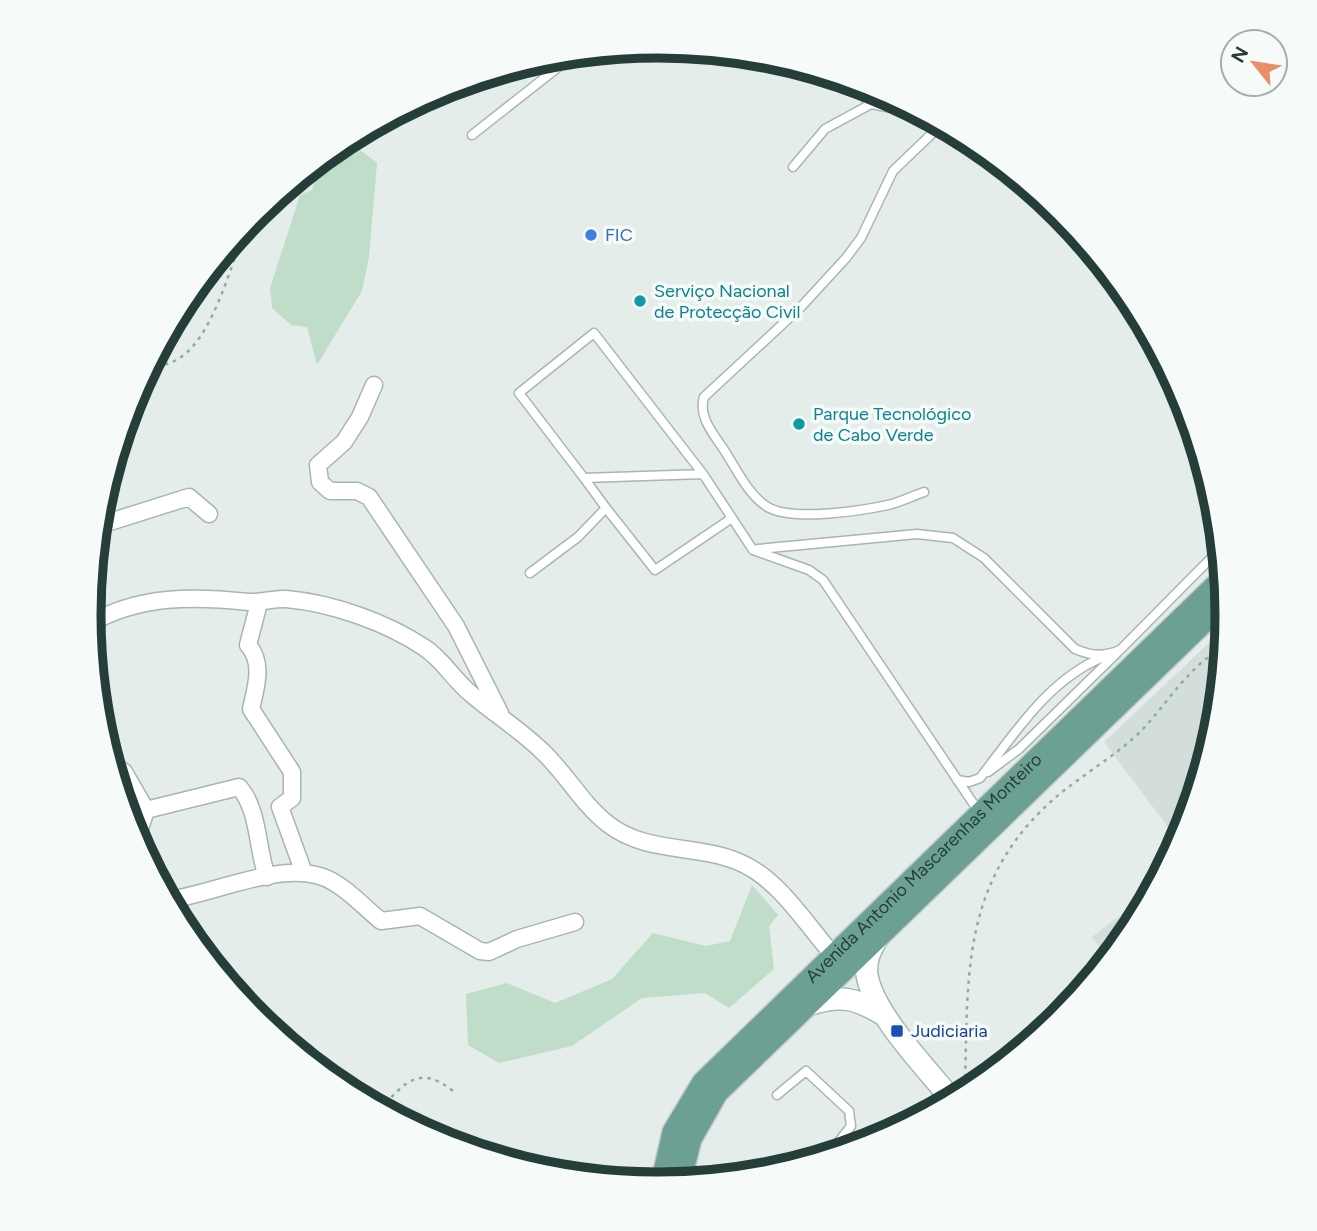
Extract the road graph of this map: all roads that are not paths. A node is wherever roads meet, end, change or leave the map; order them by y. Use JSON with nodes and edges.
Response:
{"nodes":[{"id":1,"x":559,"y":67,"type":"edge"},
{"id":2,"x":864,"y":97,"type":"edge"},
{"id":3,"x":878,"y":103,"type":"edge"},
{"id":4,"x":871,"y":104,"type":"junction"},
{"id":5,"x":888,"y":107,"type":"edge"},
{"id":6,"x":935,"y":131,"type":"edge"},
{"id":7,"x":472,"y":135,"type":"dead end"},
{"id":8,"x":793,"y":167,"type":"dead end"},
{"id":9,"x":374,"y":385,"type":"dead end"},
{"id":10,"x":703,"y":474,"type":"junction"},
{"id":11,"x":583,"y":478,"type":"junction"},
{"id":12,"x":924,"y":492,"type":"dead end"},
{"id":13,"x":606,"y":508,"type":"junction"},
{"id":14,"x":209,"y":514,"type":"dead end"},
{"id":15,"x":732,"y":519,"type":"junction"},
{"id":16,"x":109,"y":522,"type":"edge"},
{"id":17,"x":753,"y":550,"type":"junction"},
{"id":18,"x":1213,"y":557,"type":"edge"},
{"id":19,"x":530,"y":573,"type":"dead end"},
{"id":20,"x":1215,"y":585,"type":"edge"},
{"id":21,"x":259,"y":603,"type":"junction"},
{"id":22,"x":1216,"y":611,"type":"edge"},
{"id":23,"x":101,"y":619,"type":"edge"},
{"id":24,"x":1120,"y":650,"type":"junction"},
{"id":25,"x":1106,"y":656,"type":"junction"},
{"id":26,"x":503,"y":718,"type":"junction"},
{"id":27,"x":123,"y":771,"type":"edge"},
{"id":28,"x":980,"y":778,"type":"junction"},
{"id":29,"x":957,"y":780,"type":"junction"},
{"id":30,"x":146,"y":810,"type":"junction"},
{"id":31,"x":980,"y":814,"type":"junction"},
{"id":32,"x":141,"y":825,"type":"edge"},
{"id":33,"x":304,"y":873,"type":"junction"},
{"id":34,"x":267,"y":877,"type":"junction"},
{"id":35,"x":177,"y":898,"type":"edge"},
{"id":36,"x":575,"y":922,"type":"dead end"},
{"id":37,"x":877,"y":939,"type":"junction"},
{"id":38,"x":833,"y":955,"type":"junction"},
{"id":39,"x":808,"y":1005,"type":"junction"},
{"id":40,"x":884,"y":1015,"type":"junction"},
{"id":41,"x":946,"y":1093,"type":"edge"},
{"id":42,"x":777,"y":1096,"type":"dead end"},
{"id":43,"x":837,"y":1144,"type":"edge"},
{"id":44,"x":683,"y":1172,"type":"edge"},
{"id":45,"x":664,"y":1173,"type":"edge"}],
"edges":[{"from":1,"to":7,"type":"lane"},
{"from":2,"to":4,"type":"lane"},
{"from":3,"to":4,"type":"lane"},
{"from":4,"to":5,"type":"lane"},
{"from":4,"to":8,"type":"lane"},
{"from":6,"to":12,"type":"lane"},
{"from":9,"to":26,"type":"street"},
{"from":10,"to":11,"type":"lane"},
{"from":10,"to":11,"type":"lane"},
{"from":10,"to":15,"type":"lane"},
{"from":11,"to":13,"type":"lane"},
{"from":13,"to":15,"type":"lane"},
{"from":13,"to":19,"type":"lane"},
{"from":14,"to":16,"type":"street"},
{"from":15,"to":17,"type":"lane"},
{"from":17,"to":25,"type":"lane"},
{"from":17,"to":29,"type":"lane"},
{"from":18,"to":24,"type":"lane"},
{"from":20,"to":31,"type":"main road","name":"Avenida Antonio Mascarenhas Monteiro"},
{"from":21,"to":23,"type":"street"},
{"from":21,"to":26,"type":"street"},
{"from":21,"to":33,"type":"street"},
{"from":22,"to":37,"type":"main road","name":"Avenida Antonio Mascarenhas Monteiro"},
{"from":24,"to":25,"type":"lane"},
{"from":24,"to":28,"type":"lane"},
{"from":25,"to":28,"type":"lane"},
{"from":26,"to":38,"type":"street"},
{"from":27,"to":30,"type":"street"},
{"from":28,"to":29,"type":"lane"},
{"from":29,"to":31,"type":"lane"},
{"from":30,"to":32,"type":"street"},
{"from":30,"to":34,"type":"street"},
{"from":31,"to":38,"type":"main road","name":"Avenida Antonio Mascarenhas Monteiro"},
{"from":33,"to":34,"type":"street"},
{"from":33,"to":36,"type":"street"},
{"from":34,"to":35,"type":"street"},
{"from":37,"to":39,"type":"main road","name":"Avenida Antonio Mascarenhas Monteiro"},
{"from":37,"to":40,"type":"main road"},
{"from":38,"to":45,"type":"main road","name":"Avenida Antonio Mascarenhas Monteiro"},
{"from":39,"to":40,"type":"main road"},
{"from":39,"to":44,"type":"main road","name":"Avenida Antonio Mascarenhas Monteiro"},
{"from":40,"to":41,"type":"main road"},
{"from":42,"to":43,"type":"lane"}]}
